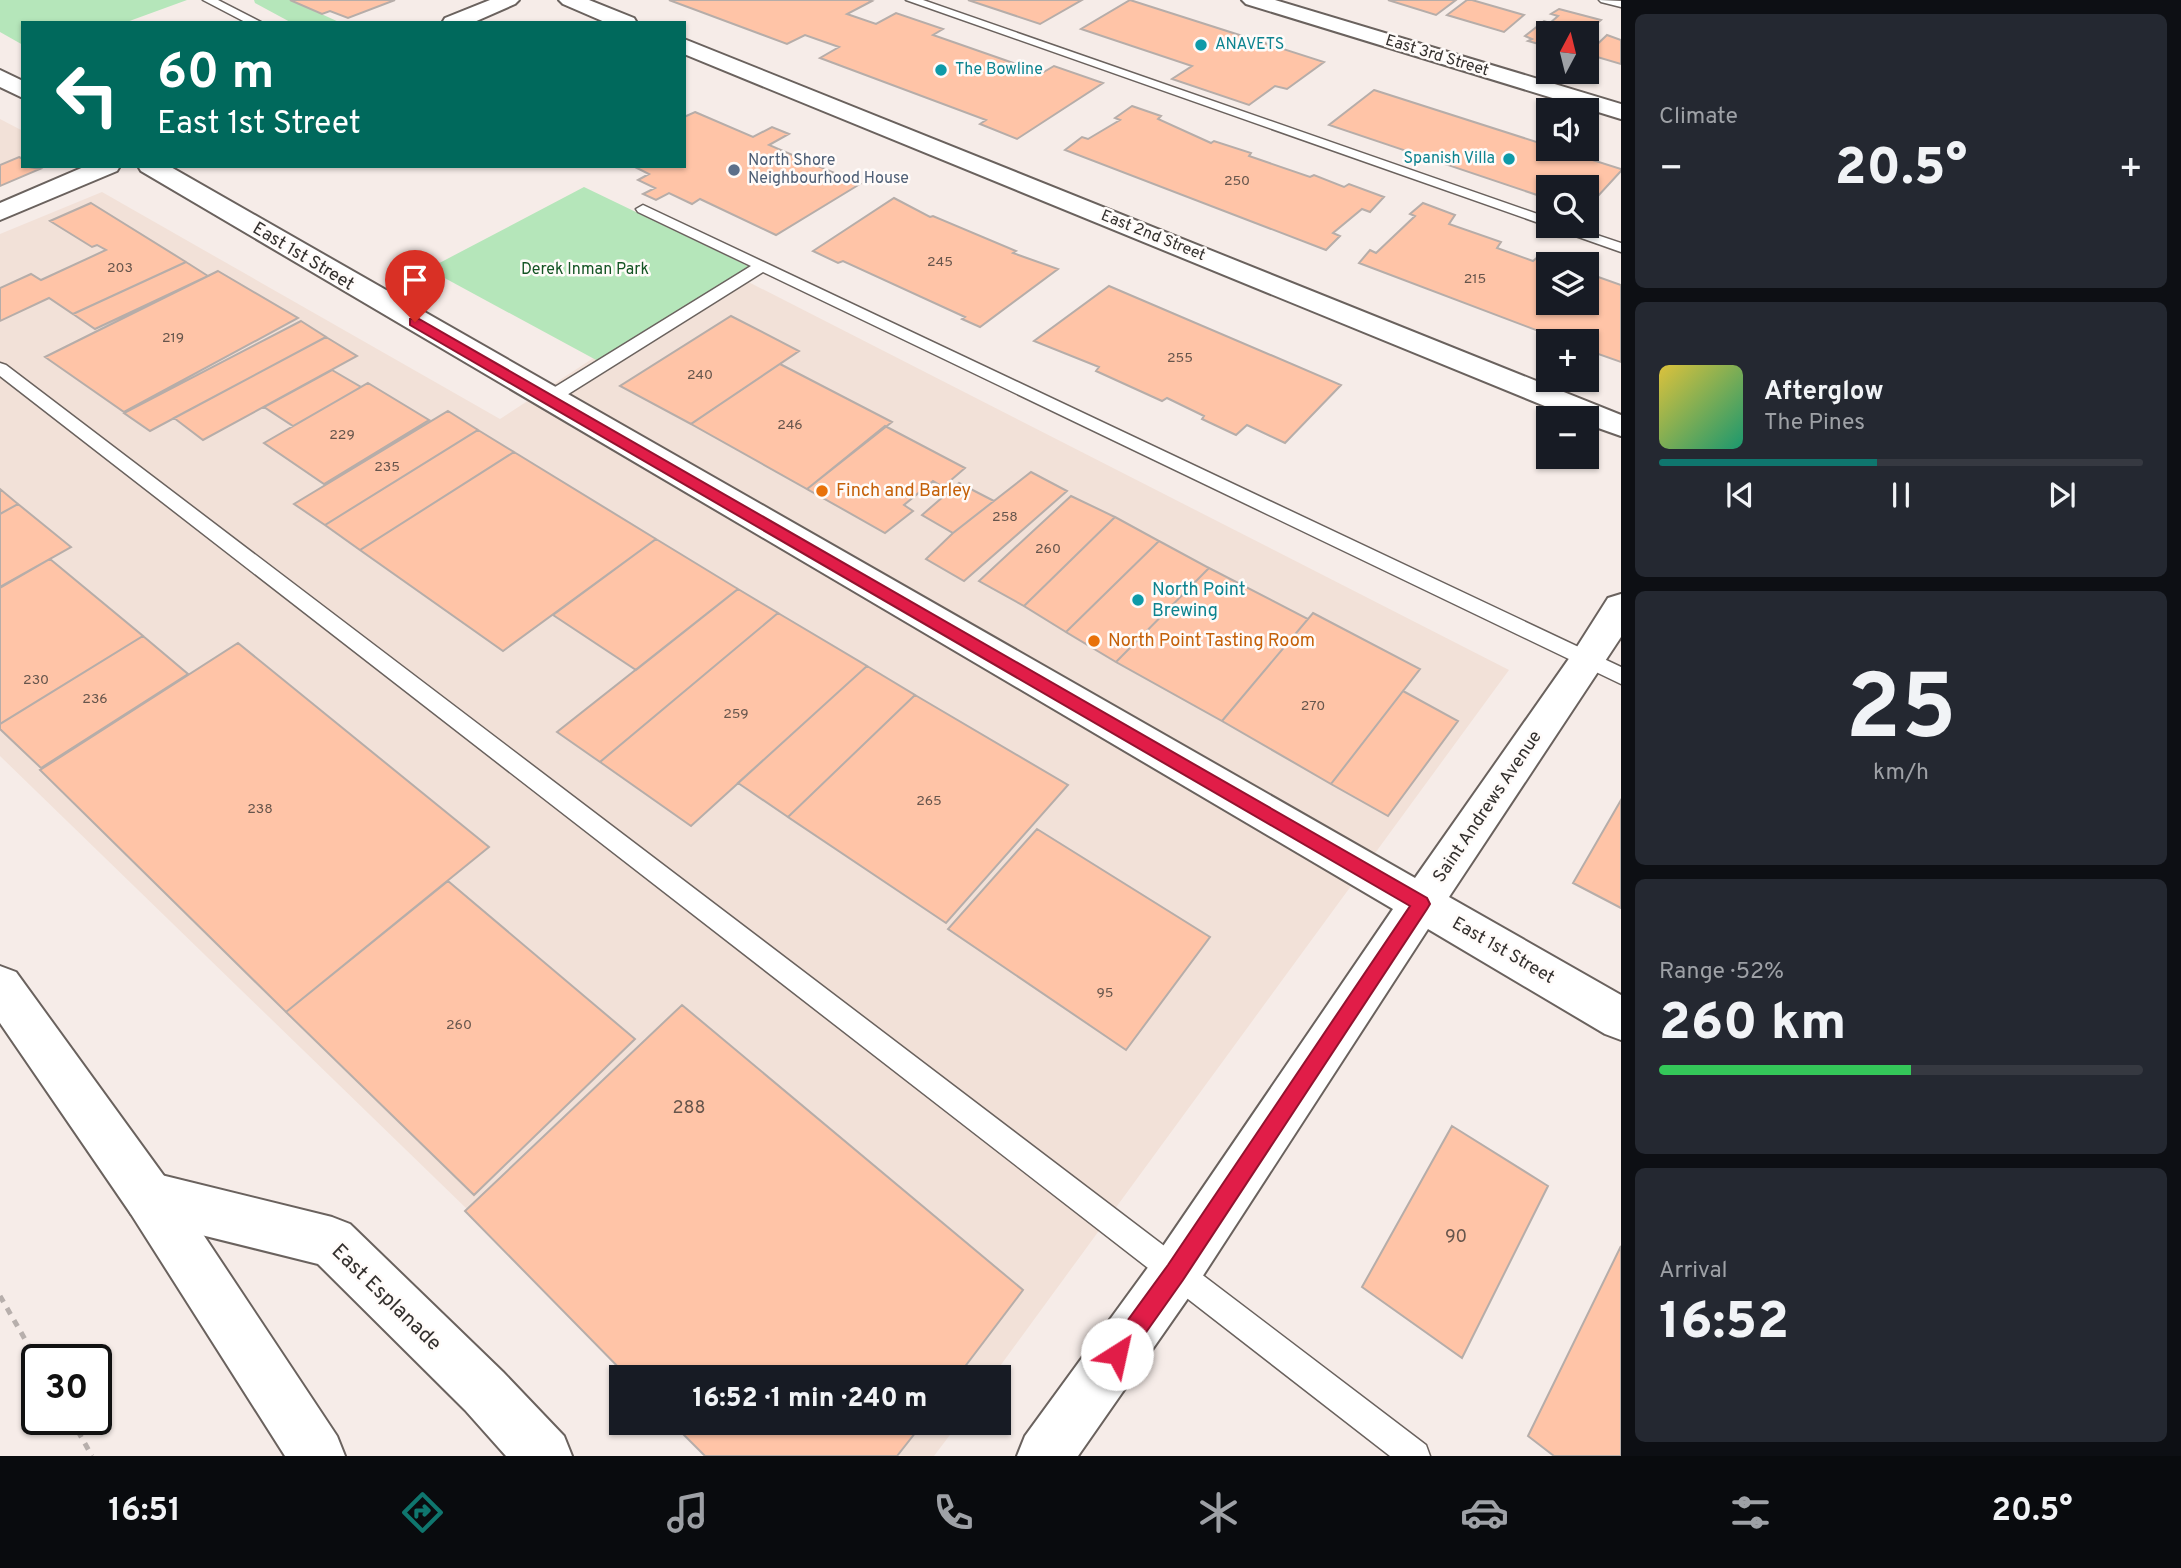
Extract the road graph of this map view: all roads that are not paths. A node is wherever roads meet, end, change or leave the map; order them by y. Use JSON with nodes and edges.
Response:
{"nodes":[{"id":1,"x":209,"y":0,"type":"edge"},
{"id":2,"x":508,"y":0,"type":"edge"},
{"id":3,"x":570,"y":0,"type":"edge"},
{"id":4,"x":912,"y":0,"type":"edge"},
{"id":5,"x":1253,"y":0,"type":"edge"},
{"id":6,"x":1605,"y":0,"type":"edge"},
{"id":7,"x":1621,"y":4,"type":"edge"},
{"id":8,"x":253,"y":21,"type":"edge"},
{"id":9,"x":458,"y":21,"type":"edge"},
{"id":10,"x":621,"y":21,"type":"edge"},
{"id":11,"x":686,"y":47,"type":"edge"},
{"id":12,"x":0,"y":77,"type":"edge"},
{"id":13,"x":21,"y":90,"type":"edge"},
{"id":14,"x":1621,"y":112,"type":"edge"},
{"id":15,"x":103,"y":168,"type":"edge"},
{"id":16,"x":153,"y":168,"type":"edge"},
{"id":17,"x":643,"y":209,"type":"dead end"},
{"id":18,"x":0,"y":212,"type":"edge"},
{"id":19,"x":1536,"y":218,"type":"edge"},
{"id":20,"x":1592,"y":238,"type":"edge"},
{"id":21,"x":1621,"y":248,"type":"edge"},
{"id":22,"x":762,"y":265,"type":"junction"},
{"id":23,"x":0,"y":368,"type":"edge"},
{"id":24,"x":548,"y":399,"type":"junction"},
{"id":25,"x":1621,"y":426,"type":"edge"},
{"id":26,"x":1621,"y":607,"type":"edge"},
{"id":27,"x":1605,"y":668,"type":"edge"},
{"id":28,"x":1421,"y":904,"type":"junction"},
{"id":29,"x":0,"y":986,"type":"edge"},
{"id":30,"x":1621,"y":1019,"type":"edge"},
{"id":31,"x":149,"y":1197,"type":"junction"},
{"id":32,"x":1175,"y":1273,"type":"junction"},
{"id":33,"x":317,"y":1456,"type":"edge"},
{"id":34,"x":544,"y":1456,"type":"edge"},
{"id":35,"x":1045,"y":1456,"type":"edge"},
{"id":36,"x":1415,"y":1456,"type":"edge"}],
"edges":[{"from":1,"to":8,"type":"lane"},
{"from":2,"to":9,"type":"street"},
{"from":3,"to":10,"type":"street"},
{"from":4,"to":19,"type":"lane"},
{"from":5,"to":14,"type":"street","name":"East 3rd Street"},
{"from":6,"to":7,"type":"lane"},
{"from":11,"to":25,"type":"street","name":"East 2nd Street"},
{"from":12,"to":13,"type":"street"},
{"from":15,"to":18,"type":"street"},
{"from":16,"to":24,"type":"street","name":"East 1st Street"},
{"from":17,"to":22,"type":"lane"},
{"from":20,"to":21,"type":"lane"},
{"from":22,"to":24,"type":"lane"},
{"from":22,"to":27,"type":"lane"},
{"from":23,"to":32,"type":"lane"},
{"from":24,"to":28,"type":"street","name":"East 1st Street"},
{"from":26,"to":27,"type":"street","name":"Saint Andrews Avenue"},
{"from":27,"to":28,"type":"street","name":"Saint Andrews Avenue"},
{"from":28,"to":30,"type":"street","name":"East 1st Street"},
{"from":28,"to":32,"type":"street","name":"Saint Andrews Avenue"},
{"from":29,"to":31,"type":"street"},
{"from":31,"to":33,"type":"street"},
{"from":31,"to":34,"type":"street","name":"East Esplanade"},
{"from":32,"to":35,"type":"street","name":"Saint Andrews Avenue"},
{"from":32,"to":36,"type":"lane"}]}
